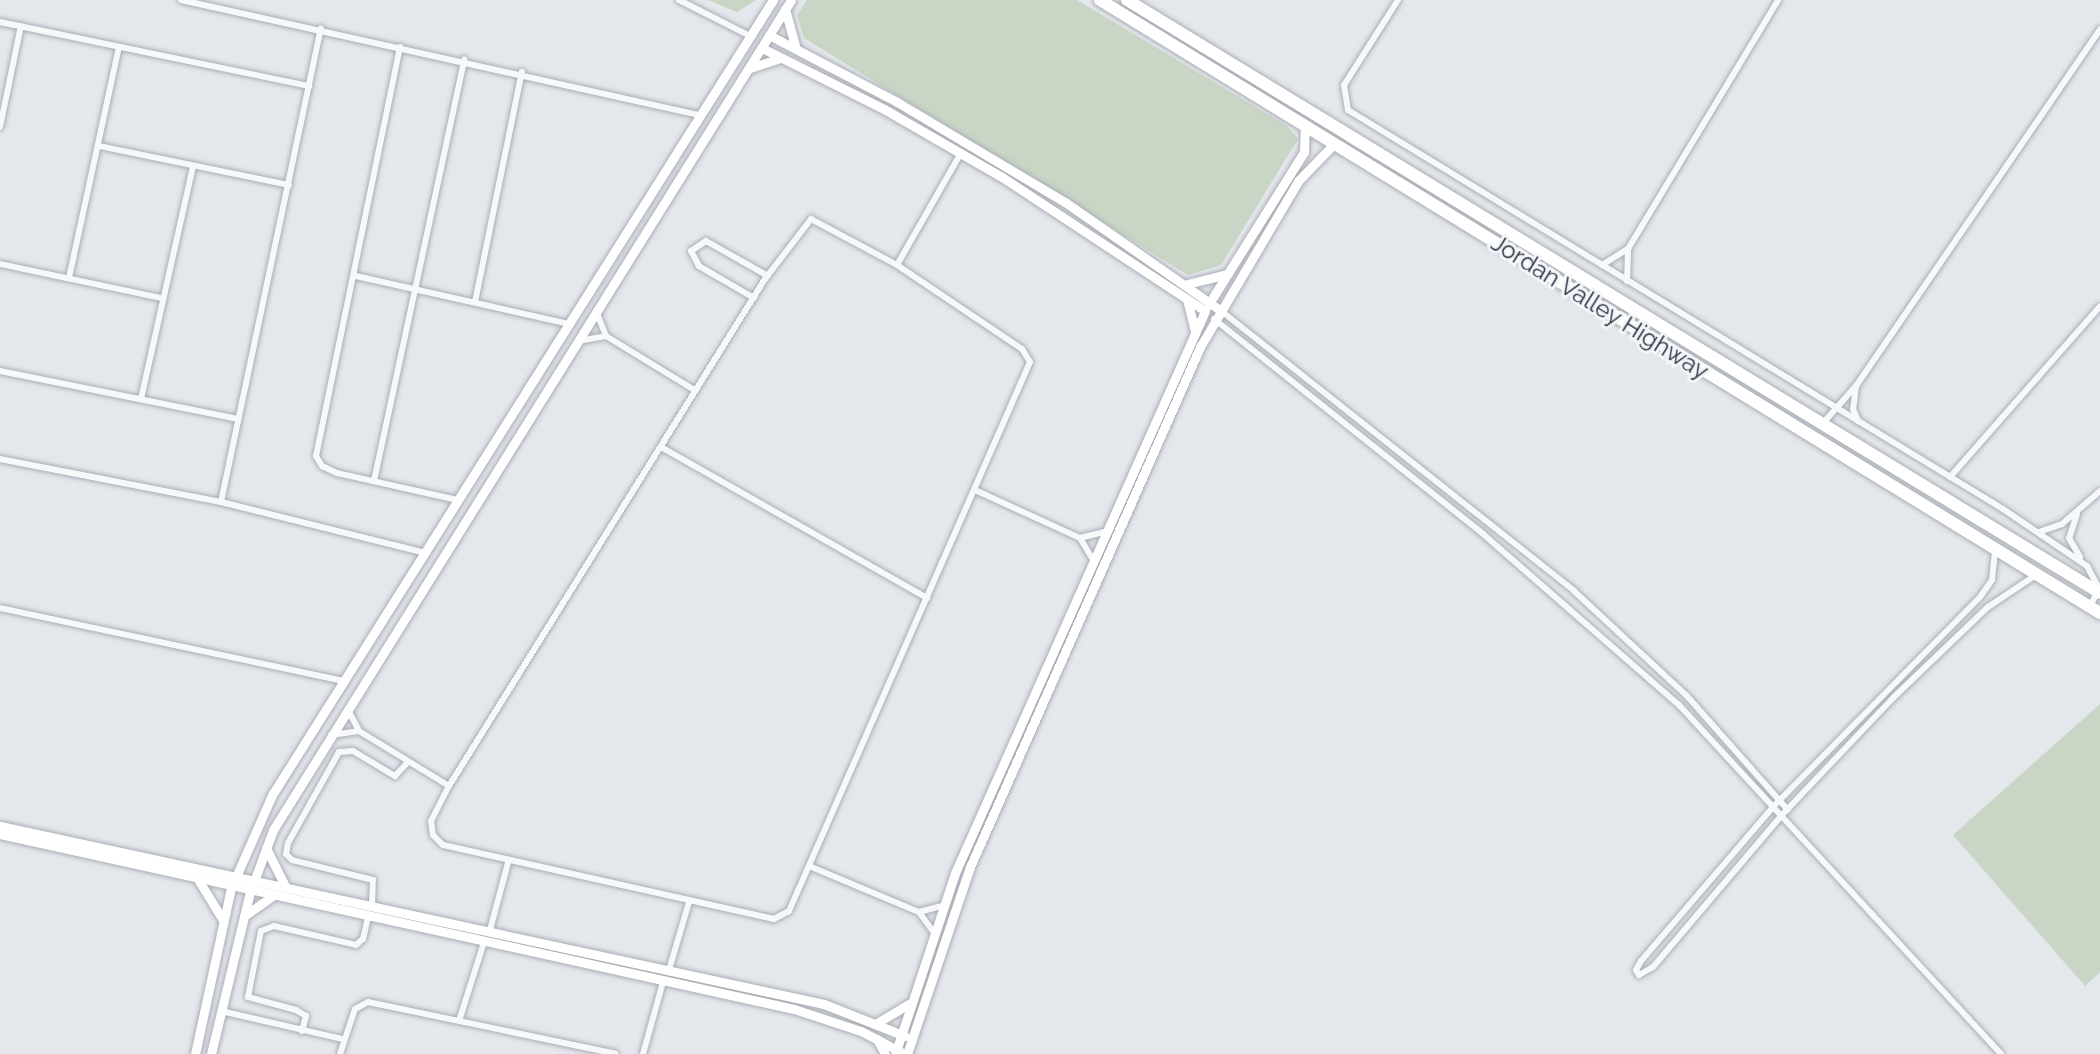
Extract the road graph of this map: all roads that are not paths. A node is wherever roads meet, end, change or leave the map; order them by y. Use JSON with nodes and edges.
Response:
{"nodes":[{"id":1,"x":181,"y":0,"type":"edge"},
{"id":2,"x":679,"y":0,"type":"edge"},
{"id":3,"x":773,"y":0,"type":"edge"},
{"id":4,"x":1100,"y":0,"type":"edge"},
{"id":5,"x":1127,"y":0,"type":"edge"},
{"id":6,"x":1398,"y":0,"type":"edge"},
{"id":7,"x":1778,"y":0,"type":"edge"},
{"id":8,"x":788,"y":4,"type":"edge"},
{"id":9,"x":0,"y":22,"type":"edge"},
{"id":10,"x":21,"y":26,"type":"junction"},
{"id":11,"x":321,"y":28,"type":"junction"},
{"id":12,"x":2100,"y":29,"type":"edge"},
{"id":13,"x":769,"y":35,"type":"junction"},
{"id":14,"x":750,"y":36,"type":"junction"},
{"id":15,"x":119,"y":47,"type":"junction"},
{"id":16,"x":400,"y":47,"type":"junction"},
{"id":17,"x":762,"y":48,"type":"junction"},
{"id":18,"x":796,"y":49,"type":"junction"},
{"id":19,"x":782,"y":58,"type":"junction"},
{"id":20,"x":464,"y":60,"type":"junction"},
{"id":21,"x":747,"y":70,"type":"junction"},
{"id":22,"x":522,"y":72,"type":"junction"},
{"id":23,"x":309,"y":86,"type":"junction"},
{"id":24,"x":1268,"y":95,"type":"junction"},
{"id":25,"x":699,"y":115,"type":"junction"},
{"id":26,"x":0,"y":127,"type":"edge"},
{"id":27,"x":1305,"y":127,"type":"junction"},
{"id":28,"x":967,"y":143,"type":"junction"},
{"id":29,"x":1334,"y":144,"type":"junction"},
{"id":30,"x":99,"y":146,"type":"junction"},
{"id":31,"x":961,"y":153,"type":"junction"},
{"id":32,"x":193,"y":167,"type":"junction"},
{"id":33,"x":289,"y":185,"type":"junction"},
{"id":34,"x":1628,"y":249,"type":"junction"},
{"id":35,"x":0,"y":264,"type":"edge"},
{"id":36,"x":897,"y":265,"type":"junction"},
{"id":37,"x":1602,"y":265,"type":"junction"},
{"id":38,"x":1227,"y":274,"type":"junction"},
{"id":39,"x":356,"y":276,"type":"junction"},
{"id":40,"x":768,"y":276,"type":"junction"},
{"id":41,"x":69,"y":278,"type":"junction"},
{"id":42,"x":1627,"y":281,"type":"junction"},
{"id":43,"x":1187,"y":284,"type":"junction"},
{"id":44,"x":416,"y":290,"type":"junction"},
{"id":45,"x":162,"y":298,"type":"junction"},
{"id":46,"x":754,"y":298,"type":"junction"},
{"id":47,"x":1187,"y":299,"type":"junction"},
{"id":48,"x":475,"y":302,"type":"junction"},
{"id":49,"x":1207,"y":306,"type":"junction"},
{"id":50,"x":2100,"y":306,"type":"edge"},
{"id":51,"x":596,"y":311,"type":"junction"},
{"id":52,"x":1217,"y":315,"type":"junction"},
{"id":53,"x":569,"y":324,"type":"junction"},
{"id":54,"x":1195,"y":330,"type":"junction"},
{"id":55,"x":606,"y":336,"type":"junction"},
{"id":56,"x":578,"y":341,"type":"junction"},
{"id":57,"x":1728,"y":342,"type":"junction"},
{"id":58,"x":1717,"y":358,"type":"junction"},
{"id":59,"x":0,"y":371,"type":"edge"},
{"id":60,"x":1856,"y":386,"type":"junction"},
{"id":61,"x":696,"y":391,"type":"junction"},
{"id":62,"x":141,"y":399,"type":"junction"},
{"id":63,"x":1834,"y":407,"type":"junction"},
{"id":64,"x":238,"y":419,"type":"junction"},
{"id":65,"x":1823,"y":423,"type":"junction"},
{"id":66,"x":1859,"y":423,"type":"junction"},
{"id":67,"x":501,"y":434,"type":"junction"},
{"id":68,"x":516,"y":438,"type":"junction"},
{"id":69,"x":663,"y":448,"type":"junction"},
{"id":70,"x":0,"y":459,"type":"edge"},
{"id":71,"x":1950,"y":477,"type":"junction"},
{"id":72,"x":374,"y":481,"type":"junction"},
{"id":73,"x":975,"y":490,"type":"junction"},
{"id":74,"x":2100,"y":491,"type":"edge"},
{"id":75,"x":458,"y":500,"type":"junction"},
{"id":76,"x":221,"y":502,"type":"junction"},
{"id":77,"x":2077,"y":514,"type":"junction"},
{"id":78,"x":1104,"y":532,"type":"junction"},
{"id":79,"x":2039,"y":532,"type":"junction"},
{"id":80,"x":1080,"y":538,"type":"junction"},
{"id":81,"x":1995,"y":548,"type":"junction"},
{"id":82,"x":425,"y":553,"type":"junction"},
{"id":83,"x":1092,"y":558,"type":"junction"},
{"id":84,"x":2087,"y":566,"type":"junction"},
{"id":85,"x":2036,"y":575,"type":"junction"},
{"id":86,"x":2099,"y":593,"type":"edge"},
{"id":87,"x":927,"y":598,"type":"junction"},
{"id":88,"x":0,"y":608,"type":"edge"},
{"id":89,"x":2095,"y":610,"type":"edge"},
{"id":90,"x":344,"y":681,"type":"junction"},
{"id":91,"x":348,"y":710,"type":"junction"},
{"id":92,"x":359,"y":731,"type":"junction"},
{"id":93,"x":331,"y":735,"type":"junction"},
{"id":94,"x":408,"y":762,"type":"junction"},
{"id":95,"x":449,"y":786,"type":"junction"},
{"id":96,"x":1781,"y":799,"type":"junction"},
{"id":97,"x":1773,"y":807,"type":"junction"},
{"id":98,"x":1788,"y":809,"type":"junction"},
{"id":99,"x":1781,"y":816,"type":"junction"},
{"id":100,"x":1791,"y":821,"type":"junction"},
{"id":101,"x":0,"y":826,"type":"edge"},
{"id":102,"x":0,"y":834,"type":"edge"},
{"id":103,"x":65,"y":844,"type":"junction"},
{"id":104,"x":266,"y":848,"type":"junction"},
{"id":105,"x":508,"y":863,"type":"junction"},
{"id":106,"x":809,"y":866,"type":"junction"},
{"id":107,"x":236,"y":874,"type":"junction"},
{"id":108,"x":255,"y":879,"type":"junction"},
{"id":109,"x":199,"y":881,"type":"junction"},
{"id":110,"x":285,"y":886,"type":"junction"},
{"id":111,"x":231,"y":888,"type":"junction"},
{"id":112,"x":250,"y":892,"type":"junction"},
{"id":113,"x":273,"y":896,"type":"junction"},
{"id":114,"x":689,"y":902,"type":"junction"},
{"id":115,"x":372,"y":906,"type":"junction"},
{"id":116,"x":942,"y":906,"type":"junction"},
{"id":117,"x":919,"y":912,"type":"junction"},
{"id":118,"x":244,"y":916,"type":"junction"},
{"id":119,"x":368,"y":918,"type":"junction"},
{"id":120,"x":223,"y":920,"type":"junction"},
{"id":121,"x":490,"y":930,"type":"junction"},
{"id":122,"x":933,"y":931,"type":"junction"},
{"id":123,"x":484,"y":942,"type":"junction"},
{"id":124,"x":669,"y":970,"type":"junction"},
{"id":125,"x":663,"y":982,"type":"junction"},
{"id":126,"x":911,"y":1002,"type":"junction"},
{"id":127,"x":220,"y":1011,"type":"junction"},
{"id":128,"x":459,"y":1021,"type":"junction"},
{"id":129,"x":877,"y":1023,"type":"junction"},
{"id":130,"x":302,"y":1031,"type":"junction"},
{"id":131,"x":901,"y":1034,"type":"junction"},
{"id":132,"x":342,"y":1039,"type":"junction"},
{"id":133,"x":877,"y":1039,"type":"junction"},
{"id":134,"x":912,"y":1039,"type":"junction"},
{"id":135,"x":901,"y":1053,"type":"edge"},
{"id":136,"x":195,"y":1054,"type":"edge"},
{"id":137,"x":211,"y":1054,"type":"edge"},
{"id":138,"x":340,"y":1054,"type":"edge"},
{"id":139,"x":616,"y":1054,"type":"edge"},
{"id":140,"x":643,"y":1054,"type":"edge"},
{"id":141,"x":885,"y":1054,"type":"edge"},
{"id":142,"x":2001,"y":1054,"type":"edge"}],
"edges":[{"from":1,"to":11,"type":"street"},
{"from":2,"to":14,"type":"street"},
{"from":3,"to":14,"type":"street"},
{"from":4,"to":24,"type":"highway","name":"Jordan Valley Highway"},
{"from":5,"to":24,"type":"highway","name":"Jordan Valley Highway"},
{"from":6,"to":37,"type":"street"},
{"from":7,"to":34,"type":"street"},
{"from":8,"to":13,"type":"street"},
{"from":8,"to":18,"type":"street"},
{"from":9,"to":10,"type":"street"},
{"from":10,"to":15,"type":"street"},
{"from":10,"to":26,"type":"street"},
{"from":11,"to":16,"type":"street"},
{"from":11,"to":23,"type":"street"},
{"from":12,"to":60,"type":"street"},
{"from":13,"to":17,"type":"street"},
{"from":13,"to":18,"type":"street"},
{"from":14,"to":25,"type":"street"},
{"from":15,"to":23,"type":"street"},
{"from":15,"to":30,"type":"street"},
{"from":16,"to":20,"type":"street"},
{"from":16,"to":39,"type":"street"},
{"from":17,"to":19,"type":"street"},
{"from":17,"to":21,"type":"street"},
{"from":18,"to":28,"type":"street"},
{"from":19,"to":21,"type":"street"},
{"from":19,"to":31,"type":"street"},
{"from":20,"to":22,"type":"street"},
{"from":20,"to":44,"type":"street"},
{"from":21,"to":51,"type":"street"},
{"from":22,"to":25,"type":"street"},
{"from":22,"to":48,"type":"street"},
{"from":23,"to":33,"type":"street"},
{"from":24,"to":27,"type":"highway","name":"Jordan Valley Highway"},
{"from":24,"to":58,"type":"highway","name":"Jordan Valley Highway"},
{"from":25,"to":53,"type":"street"},
{"from":27,"to":29,"type":"highway","name":"Jordan Valley Highway"},
{"from":27,"to":38,"type":"street"},
{"from":28,"to":31,"type":"street"},
{"from":28,"to":43,"type":"street"},
{"from":29,"to":52,"type":"street"},
{"from":29,"to":81,"type":"highway","name":"Jordan Valley Highway"},
{"from":30,"to":32,"type":"street"},
{"from":30,"to":41,"type":"street"},
{"from":31,"to":36,"type":"street"},
{"from":31,"to":47,"type":"street"},
{"from":32,"to":33,"type":"street"},
{"from":32,"to":45,"type":"street"},
{"from":33,"to":64,"type":"street"},
{"from":34,"to":37,"type":"street"},
{"from":34,"to":42,"type":"street"},
{"from":35,"to":41,"type":"street"},
{"from":36,"to":40,"type":"street"},
{"from":36,"to":73,"type":"street"},
{"from":37,"to":42,"type":"street"},
{"from":38,"to":43,"type":"street"},
{"from":38,"to":49,"type":"street"},
{"from":39,"to":44,"type":"street"},
{"from":39,"to":72,"type":"street"},
{"from":40,"to":46,"type":"street"},
{"from":40,"to":46,"type":"street"},
{"from":41,"to":45,"type":"street"},
{"from":42,"to":57,"type":"street"},
{"from":43,"to":49,"type":"street"},
{"from":44,"to":48,"type":"street"},
{"from":44,"to":72,"type":"street"},
{"from":45,"to":62,"type":"street"},
{"from":46,"to":61,"type":"street"},
{"from":47,"to":49,"type":"street"},
{"from":47,"to":54,"type":"street"},
{"from":48,"to":53,"type":"street"},
{"from":49,"to":52,"type":"street"},
{"from":49,"to":54,"type":"street"},
{"from":50,"to":71,"type":"street"},
{"from":51,"to":55,"type":"street"},
{"from":51,"to":56,"type":"street"},
{"from":52,"to":96,"type":"street"},
{"from":52,"to":97,"type":"street"},
{"from":52,"to":134,"type":"street"},
{"from":53,"to":67,"type":"street"},
{"from":54,"to":78,"type":"street"},
{"from":55,"to":56,"type":"street"},
{"from":55,"to":61,"type":"street"},
{"from":56,"to":68,"type":"street"},
{"from":57,"to":58,"type":"street"},
{"from":57,"to":63,"type":"street"},
{"from":58,"to":65,"type":"highway","name":"Jordan Valley Highway"},
{"from":59,"to":62,"type":"street"},
{"from":60,"to":63,"type":"street"},
{"from":60,"to":66,"type":"street"},
{"from":61,"to":69,"type":"street"},
{"from":62,"to":64,"type":"street"},
{"from":63,"to":65,"type":"street"},
{"from":63,"to":66,"type":"street"},
{"from":64,"to":76,"type":"street"},
{"from":65,"to":86,"type":"highway","name":"Jordan Valley Highway"},
{"from":66,"to":71,"type":"street"},
{"from":67,"to":68,"type":"street"},
{"from":67,"to":75,"type":"street"},
{"from":68,"to":91,"type":"street"},
{"from":69,"to":87,"type":"street"},
{"from":69,"to":95,"type":"street"},
{"from":70,"to":76,"type":"street"},
{"from":71,"to":79,"type":"street"},
{"from":72,"to":75,"type":"street"},
{"from":73,"to":80,"type":"street"},
{"from":73,"to":87,"type":"street"},
{"from":74,"to":77,"type":"street"},
{"from":75,"to":82,"type":"street"},
{"from":76,"to":82,"type":"street"},
{"from":77,"to":79,"type":"street"},
{"from":77,"to":84,"type":"street"},
{"from":78,"to":80,"type":"street"},
{"from":78,"to":83,"type":"street"},
{"from":79,"to":84,"type":"street"},
{"from":80,"to":83,"type":"street"},
{"from":81,"to":85,"type":"highway","name":"Jordan Valley Highway"},
{"from":81,"to":96,"type":"street"},
{"from":82,"to":90,"type":"street"},
{"from":83,"to":116,"type":"street"},
{"from":84,"to":86,"type":"street"},
{"from":85,"to":89,"type":"highway","name":"Jordan Valley Highway"},
{"from":85,"to":98,"type":"street"},
{"from":86,"to":89,"type":"street"},
{"from":87,"to":106,"type":"street"},
{"from":88,"to":90,"type":"street"},
{"from":90,"to":107,"type":"street"},
{"from":91,"to":92,"type":"street"},
{"from":91,"to":93,"type":"street"},
{"from":92,"to":93,"type":"street"},
{"from":92,"to":94,"type":"street"},
{"from":93,"to":104,"type":"street"},
{"from":94,"to":95,"type":"street"},
{"from":94,"to":115,"type":"street"},
{"from":95,"to":105,"type":"street"},
{"from":96,"to":97,"type":"street"},
{"from":96,"to":98,"type":"street"},
{"from":97,"to":99,"type":"street"},
{"from":97,"to":99,"type":"street"},
{"from":98,"to":99,"type":"street"},
{"from":98,"to":100,"type":"street"},
{"from":99,"to":100,"type":"street"},
{"from":100,"to":142,"type":"street"},
{"from":101,"to":103,"type":"street"},
{"from":102,"to":103,"type":"street"},
{"from":103,"to":107,"type":"street"},
{"from":103,"to":109,"type":"street"},
{"from":104,"to":108,"type":"street"},
{"from":104,"to":110,"type":"street"},
{"from":105,"to":114,"type":"street"},
{"from":105,"to":121,"type":"street"},
{"from":106,"to":114,"type":"street"},
{"from":106,"to":117,"type":"street"},
{"from":107,"to":108,"type":"street"},
{"from":107,"to":111,"type":"street"},
{"from":108,"to":110,"type":"street"},
{"from":108,"to":112,"type":"street"},
{"from":109,"to":111,"type":"street"},
{"from":109,"to":120,"type":"street"},
{"from":110,"to":115,"type":"street"},
{"from":111,"to":112,"type":"street"},
{"from":111,"to":120,"type":"street"},
{"from":112,"to":113,"type":"street"},
{"from":112,"to":118,"type":"street"},
{"from":113,"to":118,"type":"street"},
{"from":113,"to":119,"type":"street"},
{"from":114,"to":124,"type":"street"},
{"from":115,"to":121,"type":"street"},
{"from":116,"to":117,"type":"street"},
{"from":116,"to":122,"type":"street"},
{"from":117,"to":122,"type":"street"},
{"from":118,"to":127,"type":"street"},
{"from":119,"to":123,"type":"street"},
{"from":119,"to":130,"type":"street"},
{"from":120,"to":136,"type":"street"},
{"from":121,"to":124,"type":"street"},
{"from":122,"to":126,"type":"street"},
{"from":123,"to":125,"type":"street"},
{"from":123,"to":128,"type":"street"},
{"from":124,"to":129,"type":"street"},
{"from":125,"to":133,"type":"street"},
{"from":125,"to":140,"type":"street"},
{"from":126,"to":129,"type":"street"},
{"from":126,"to":131,"type":"street"},
{"from":127,"to":130,"type":"street"},
{"from":127,"to":137,"type":"street"},
{"from":128,"to":132,"type":"street"},
{"from":128,"to":139,"type":"street"},
{"from":129,"to":131,"type":"street"},
{"from":130,"to":132,"type":"street"},
{"from":131,"to":134,"type":"street"},
{"from":131,"to":135,"type":"street"},
{"from":132,"to":138,"type":"street"},
{"from":133,"to":135,"type":"street"},
{"from":133,"to":141,"type":"street"},
{"from":134,"to":135,"type":"street"}]}
